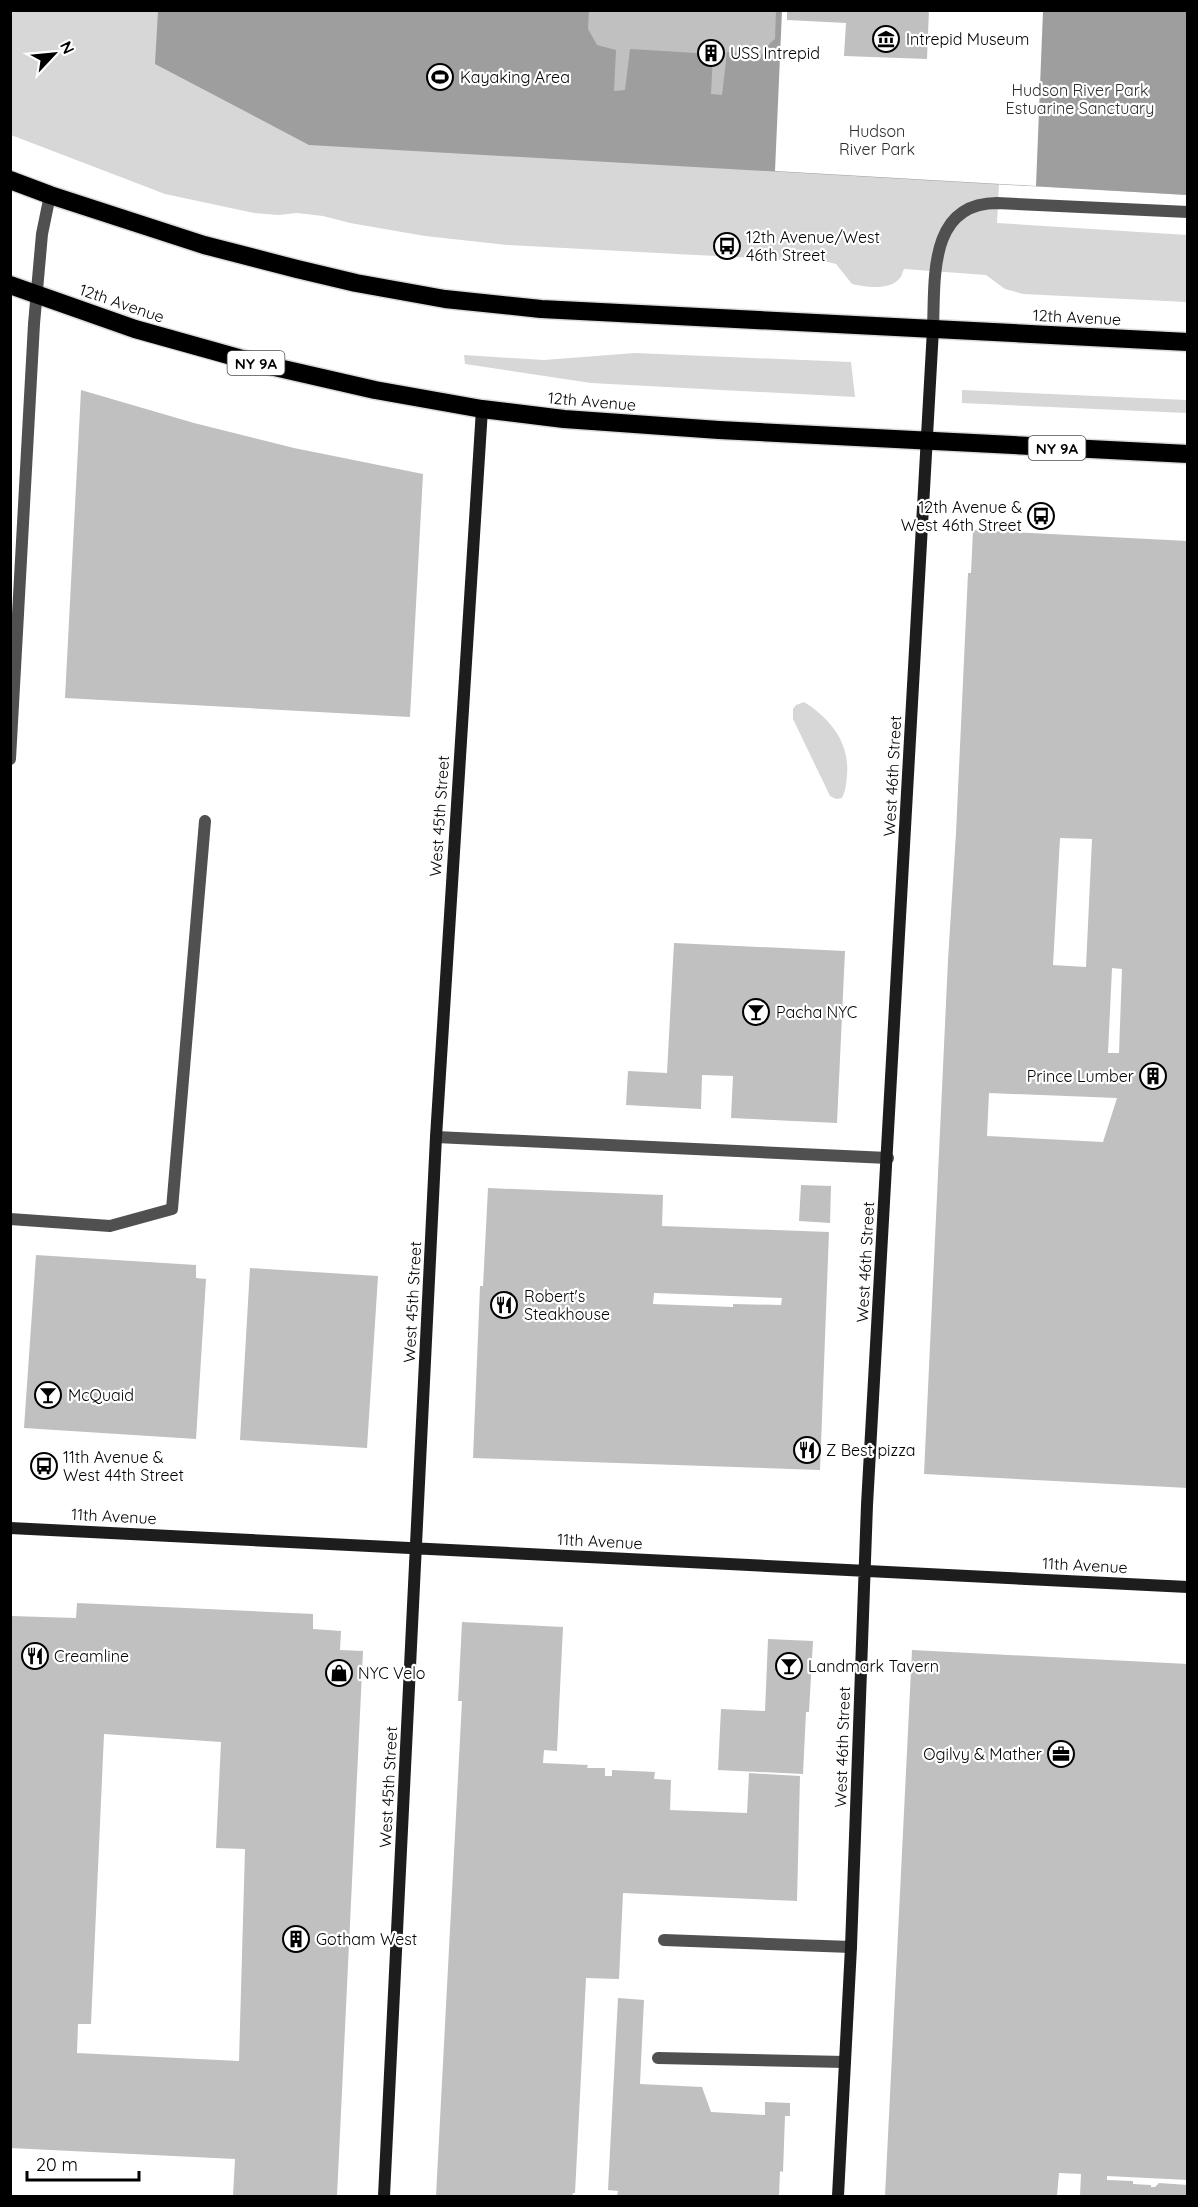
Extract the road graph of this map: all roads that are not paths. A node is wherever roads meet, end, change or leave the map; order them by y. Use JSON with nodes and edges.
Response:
{"nodes":[{"id":1,"x":10,"y":180,"type":"edge"},
{"id":2,"x":50,"y":195,"type":"junction"},
{"id":3,"x":1188,"y":212,"type":"edge"},
{"id":4,"x":10,"y":285,"type":"edge"},
{"id":5,"x":36,"y":294,"type":"junction"},
{"id":6,"x":933,"y":329,"type":"junction"},
{"id":7,"x":1188,"y":342,"type":"edge"},
{"id":8,"x":482,"y":409,"type":"junction"},
{"id":9,"x":927,"y":442,"type":"junction"},
{"id":10,"x":1188,"y":454,"type":"edge"},
{"id":11,"x":10,"y":759,"type":"edge"},
{"id":12,"x":206,"y":821,"type":"dead end"},
{"id":13,"x":436,"y":1137,"type":"junction"},
{"id":14,"x":888,"y":1158,"type":"junction"},
{"id":15,"x":10,"y":1220,"type":"edge"},
{"id":16,"x":10,"y":1528,"type":"edge"},
{"id":17,"x":416,"y":1548,"type":"junction"},
{"id":18,"x":865,"y":1570,"type":"junction"},
{"id":19,"x":1188,"y":1587,"type":"edge"},
{"id":20,"x":664,"y":1940,"type":"dead end"},
{"id":21,"x":851,"y":1947,"type":"junction"},
{"id":22,"x":658,"y":2058,"type":"dead end"},
{"id":23,"x":845,"y":2062,"type":"junction"},
{"id":24,"x":384,"y":2196,"type":"edge"},
{"id":25,"x":838,"y":2196,"type":"edge"}],
"edges":[{"from":1,"to":2,"type":"highway","name":"12th Avenue"},
{"from":2,"to":5,"type":"street"},
{"from":2,"to":6,"type":"highway","name":"12th Avenue"},
{"from":3,"to":6,"type":"street"},
{"from":4,"to":5,"type":"highway","name":"12th Avenue","number":"NY 9A"},
{"from":5,"to":8,"type":"highway","name":"12th Avenue","number":"NY 9A"},
{"from":5,"to":11,"type":"street"},
{"from":6,"to":7,"type":"highway","name":"12th Avenue"},
{"from":6,"to":9,"type":"main road","name":"West 46th Street"},
{"from":8,"to":9,"type":"highway","name":"12th Avenue","number":"NY 9A"},
{"from":8,"to":13,"type":"main road","name":"West 45th Street"},
{"from":9,"to":10,"type":"highway","name":"12th Avenue","number":"NY 9A"},
{"from":9,"to":14,"type":"main road","name":"West 46th Street"},
{"from":12,"to":15,"type":"street"},
{"from":13,"to":14,"type":"street"},
{"from":13,"to":17,"type":"main road","name":"West 45th Street"},
{"from":14,"to":18,"type":"main road","name":"West 46th Street"},
{"from":16,"to":17,"type":"main road","name":"11th Avenue"},
{"from":17,"to":18,"type":"main road","name":"11th Avenue"},
{"from":17,"to":24,"type":"main road","name":"West 45th Street"},
{"from":18,"to":19,"type":"main road","name":"11th Avenue"},
{"from":18,"to":21,"type":"main road","name":"West 46th Street"},
{"from":20,"to":21,"type":"street"},
{"from":21,"to":23,"type":"main road","name":"West 46th Street"},
{"from":22,"to":23,"type":"street"},
{"from":23,"to":25,"type":"main road","name":"West 46th Street"}]}
